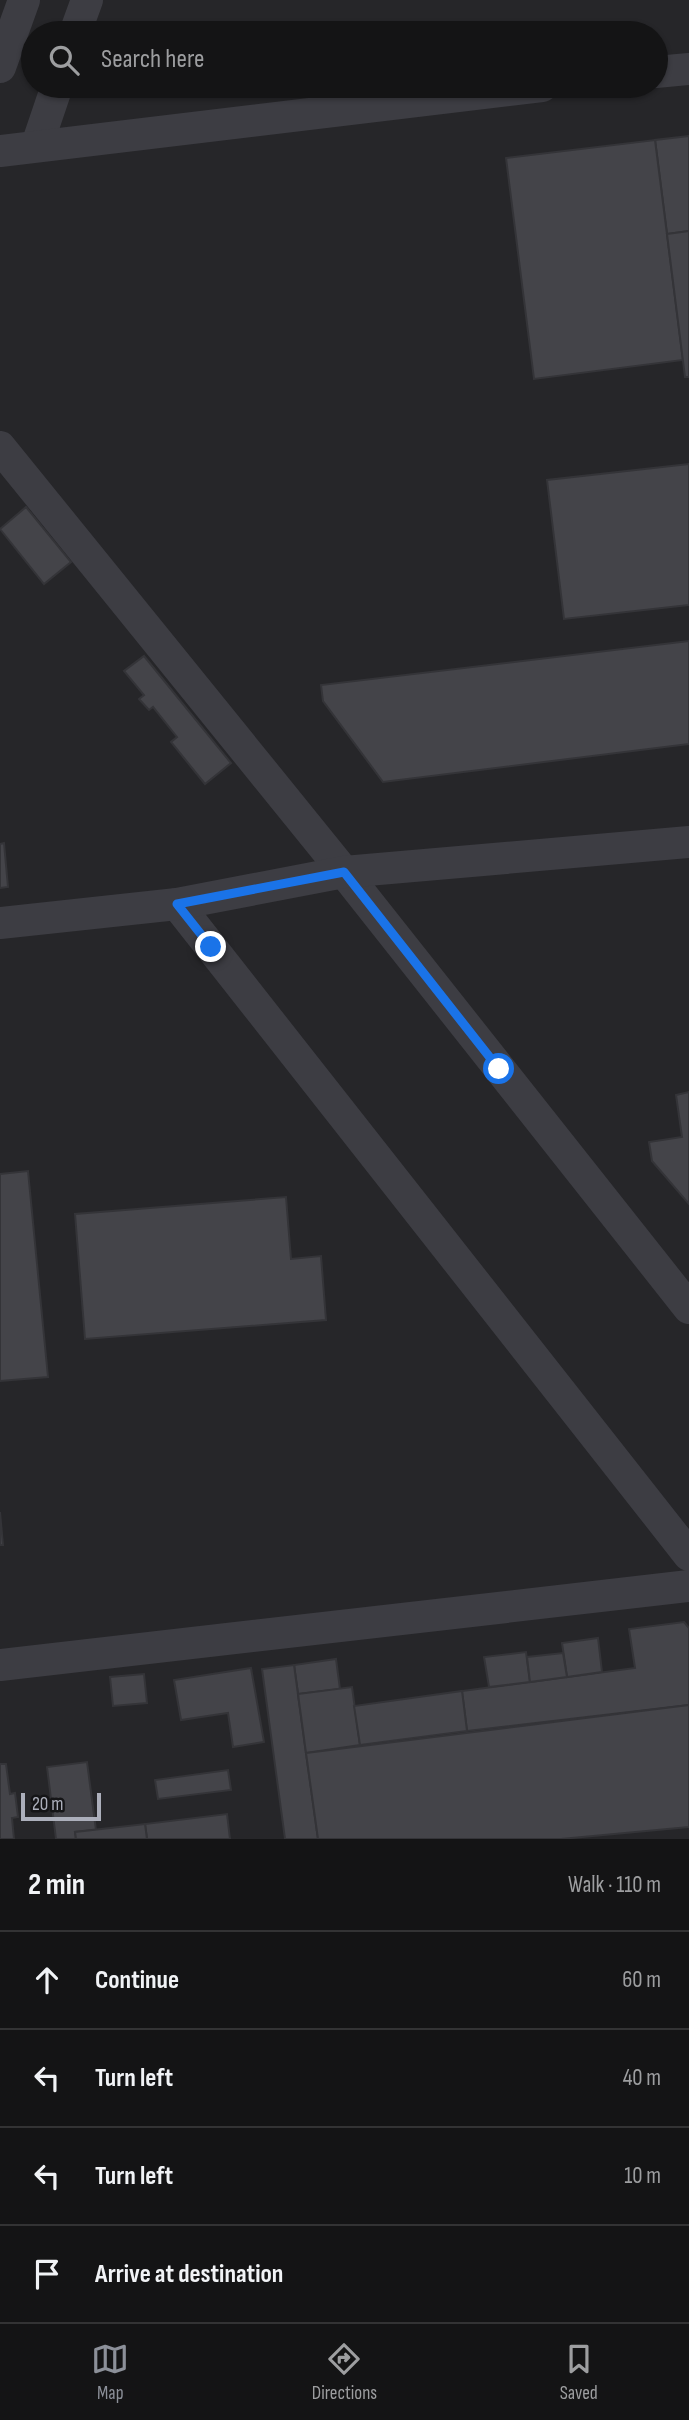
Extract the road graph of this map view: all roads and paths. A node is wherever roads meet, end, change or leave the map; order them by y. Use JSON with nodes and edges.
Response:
{"nodes":[{"id":1,"x":24,"y":0,"type":"edge"},
{"id":2,"x":87,"y":0,"type":"edge"},
{"id":3,"x":79,"y":21,"type":"edge"},
{"id":4,"x":0,"y":67,"type":"edge"},
{"id":5,"x":689,"y":69,"type":"edge"},
{"id":6,"x":668,"y":71,"type":"edge"},
{"id":7,"x":53,"y":98,"type":"edge"},
{"id":8,"x":439,"y":98,"type":"edge"},
{"id":9,"x":37,"y":145,"type":"junction"},
{"id":10,"x":0,"y":151,"type":"edge"},
{"id":11,"x":0,"y":447,"type":"edge"},
{"id":12,"x":689,"y":842,"type":"edge"},
{"id":13,"x":344,"y":872,"type":"junction"},
{"id":14,"x":177,"y":904,"type":"junction"},
{"id":15,"x":0,"y":923,"type":"edge"},
{"id":16,"x":689,"y":1308,"type":"edge"},
{"id":17,"x":689,"y":1555,"type":"edge"},
{"id":18,"x":689,"y":1586,"type":"edge"},
{"id":19,"x":0,"y":1665,"type":"edge"}],
"edges":[{"from":1,"to":4,"type":"street"},
{"from":2,"to":3,"type":"street"},
{"from":5,"to":6,"type":"street"},
{"from":7,"to":9,"type":"street"},
{"from":8,"to":9,"type":"street"},
{"from":9,"to":10,"type":"street"},
{"from":11,"to":13,"type":"street"},
{"from":12,"to":13,"type":"street"},
{"from":13,"to":14,"type":"street"},
{"from":13,"to":16,"type":"street"},
{"from":14,"to":15,"type":"street"},
{"from":14,"to":17,"type":"street"},
{"from":18,"to":19,"type":"street"}]}
